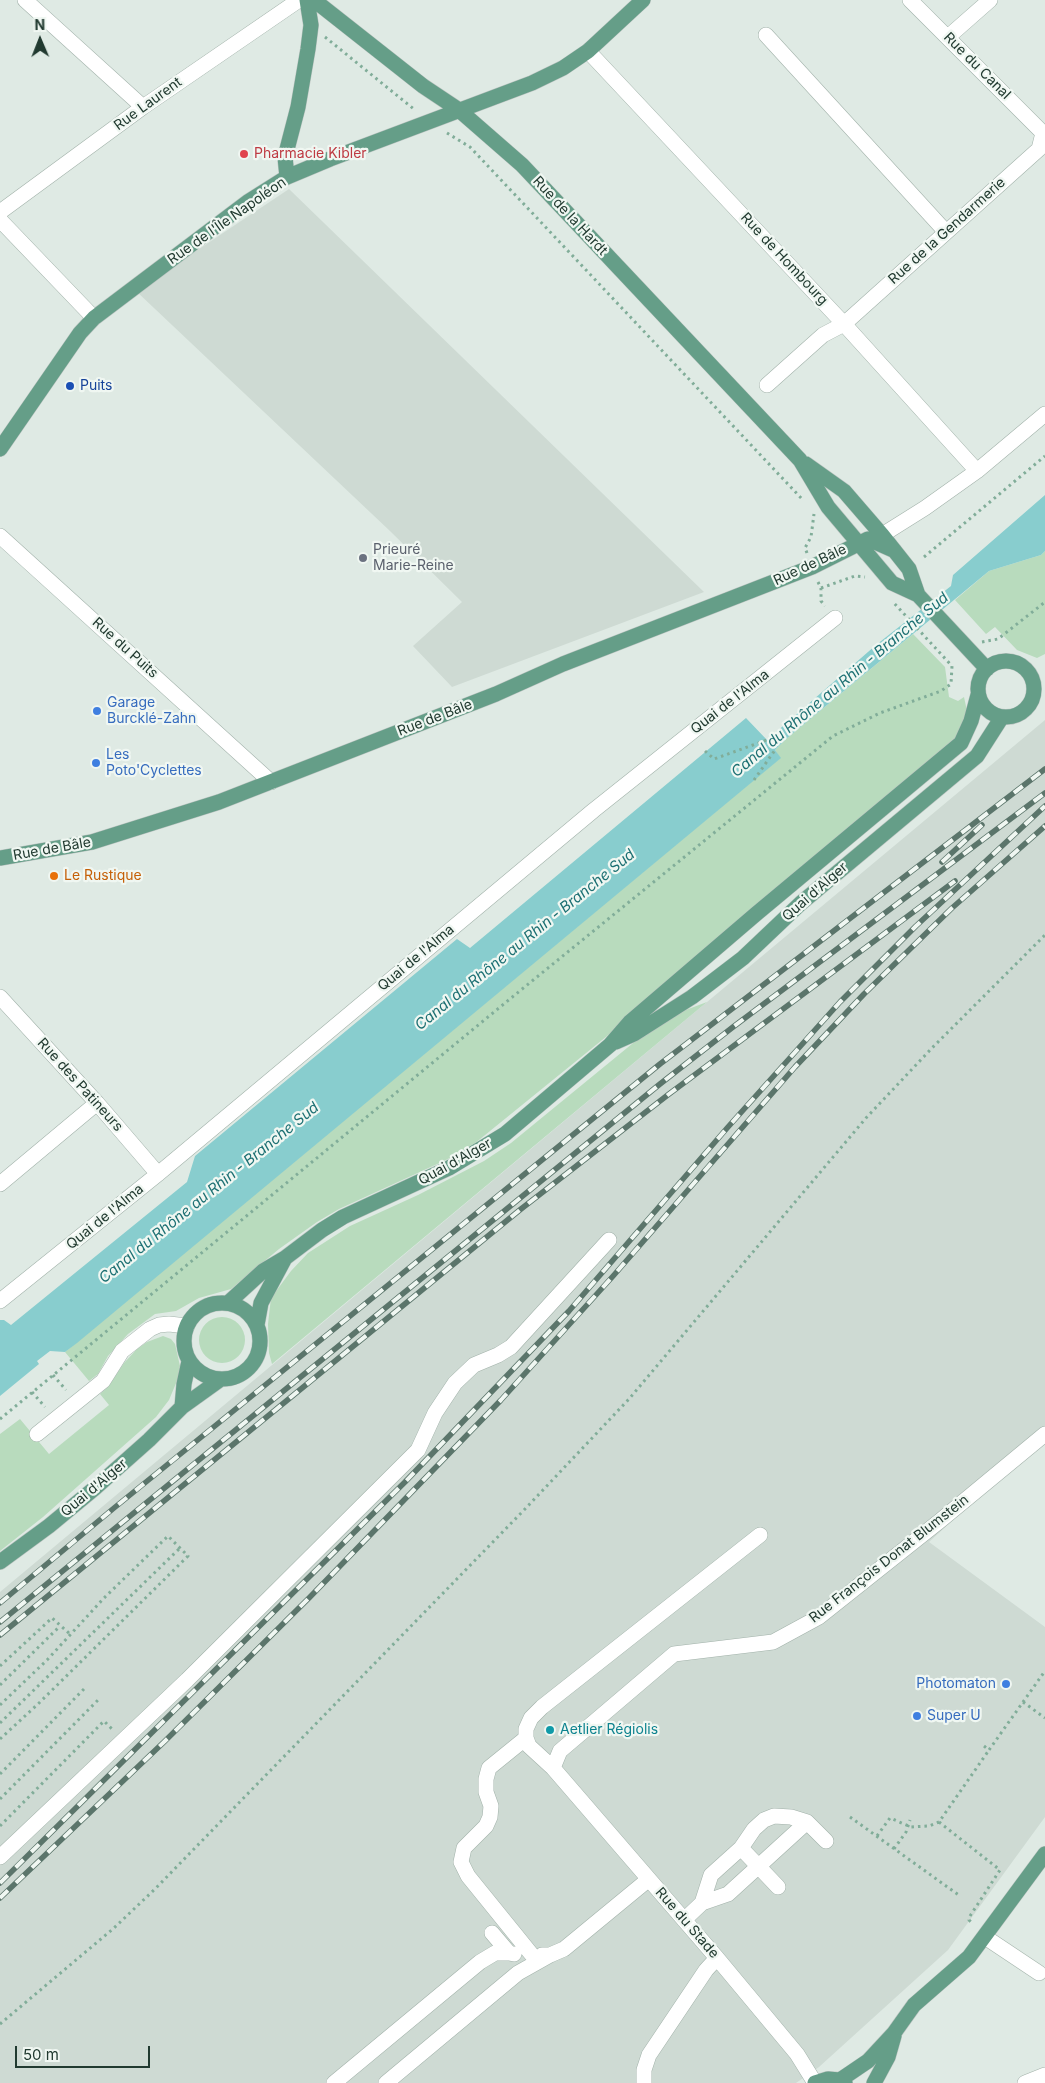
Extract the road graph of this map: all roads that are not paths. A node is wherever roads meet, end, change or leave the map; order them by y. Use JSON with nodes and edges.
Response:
{"nodes":[{"id":1,"x":25,"y":0,"type":"edge"},
{"id":2,"x":299,"y":0,"type":"edge"},
{"id":3,"x":307,"y":0,"type":"edge"},
{"id":4,"x":314,"y":0,"type":"edge"},
{"id":5,"x":643,"y":0,"type":"edge"},
{"id":6,"x":910,"y":0,"type":"edge"},
{"id":7,"x":990,"y":0,"type":"edge"},
{"id":8,"x":766,"y":35,"type":"dead end"},
{"id":9,"x":948,"y":37,"type":"junction"},
{"id":10,"x":588,"y":50,"type":"junction"},
{"id":11,"x":143,"y":107,"type":"junction"},
{"id":12,"x":459,"y":110,"type":"junction"},
{"id":13,"x":1043,"y":133,"type":"joint"},
{"id":14,"x":287,"y":177,"type":"junction"},
{"id":15,"x":0,"y":212,"type":"edge"},
{"id":16,"x":0,"y":220,"type":"edge"},
{"id":17,"x":946,"y":232,"type":"junction"},
{"id":18,"x":94,"y":318,"type":"junction"},
{"id":19,"x":844,"y":324,"type":"junction"},
{"id":20,"x":767,"y":385,"type":"dead end"},
{"id":21,"x":1045,"y":414,"type":"edge"},
{"id":22,"x":0,"y":449,"type":"edge"},
{"id":23,"x":800,"y":460,"type":"junction"},
{"id":24,"x":977,"y":471,"type":"junction"},
{"id":25,"x":882,"y":535,"type":"junction"},
{"id":26,"x":0,"y":536,"type":"edge"},
{"id":27,"x":858,"y":542,"type":"junction"},
{"id":28,"x":895,"y":551,"type":"junction"},
{"id":29,"x":918,"y":595,"type":"junction"},
{"id":30,"x":835,"y":618,"type":"dead end"},
{"id":31,"x":986,"y":669,"type":"junction"},
{"id":32,"x":1039,"y":681,"type":"edge"},
{"id":33,"x":978,"y":695,"type":"junction"},
{"id":34,"x":1002,"y":717,"type":"junction"},
{"id":35,"x":271,"y":782,"type":"junction"},
{"id":36,"x":0,"y":858,"type":"edge"},
{"id":37,"x":0,"y":997,"type":"edge"},
{"id":38,"x":610,"y":1045,"type":"junction"},
{"id":39,"x":97,"y":1103,"type":"junction"},
{"id":40,"x":158,"y":1174,"type":"junction"},
{"id":41,"x":0,"y":1184,"type":"edge"},
{"id":42,"x":609,"y":1240,"type":"dead end"},
{"id":43,"x":286,"y":1258,"type":"junction"},
{"id":44,"x":0,"y":1302,"type":"edge"},
{"id":45,"x":228,"y":1303,"type":"junction"},
{"id":46,"x":256,"y":1325,"type":"junction"},
{"id":47,"x":187,"y":1326,"type":"junction"},
{"id":48,"x":189,"y":1361,"type":"junction"},
{"id":49,"x":221,"y":1379,"type":"junction"},
{"id":50,"x":182,"y":1407,"type":"junction"},
{"id":51,"x":38,"y":1434,"type":"dead end"},
{"id":52,"x":1045,"y":1434,"type":"edge"},
{"id":53,"x":760,"y":1535,"type":"dead end"},
{"id":54,"x":0,"y":1562,"type":"edge"},
{"id":55,"x":526,"y":1738,"type":"junction"},
{"id":56,"x":553,"y":1768,"type":"junction"},
{"id":57,"x":807,"y":1822,"type":"junction"},
{"id":58,"x":826,"y":1841,"type":"dead end"},
{"id":59,"x":741,"y":1848,"type":"junction"},
{"id":60,"x":1045,"y":1854,"type":"edge"},
{"id":61,"x":0,"y":1857,"type":"edge"},
{"id":62,"x":758,"y":1866,"type":"junction"},
{"id":63,"x":649,"y":1879,"type":"junction"},
{"id":64,"x":778,"y":1887,"type":"dead end"},
{"id":65,"x":702,"y":1903,"type":"junction"},
{"id":66,"x":684,"y":1920,"type":"junction"},
{"id":67,"x":492,"y":1932,"type":"dead end"},
{"id":68,"x":981,"y":1933,"type":"junction"},
{"id":69,"x":510,"y":1954,"type":"junction"},
{"id":70,"x":532,"y":1954,"type":"junction"},
{"id":71,"x":550,"y":1955,"type":"junction"},
{"id":72,"x":717,"y":1958,"type":"junction"},
{"id":73,"x":1039,"y":1973,"type":"dead end"},
{"id":74,"x":894,"y":2033,"type":"junction"},
{"id":75,"x":1043,"y":2078,"type":"edge"},
{"id":76,"x":842,"y":2082,"type":"edge"},
{"id":77,"x":334,"y":2083,"type":"edge"},
{"id":78,"x":386,"y":2083,"type":"edge"},
{"id":79,"x":644,"y":2083,"type":"edge"},
{"id":80,"x":815,"y":2083,"type":"edge"},
{"id":81,"x":874,"y":2083,"type":"edge"},
{"id":82,"x":1025,"y":2083,"type":"edge"}],
"edges":[{"from":1,"to":11,"type":"street"},
{"from":2,"to":11,"type":"street","name":"Rue Laurent"},
{"from":3,"to":14,"type":"main road"},
{"from":4,"to":12,"type":"main road","name":"Rue de la Hardt"},
{"from":5,"to":10,"type":"main road","name":"Rue de l'Île Napoléon"},
{"from":6,"to":9,"type":"street","name":"Rue du Canal"},
{"from":7,"to":9,"type":"street"},
{"from":8,"to":17,"type":"street"},
{"from":9,"to":13,"type":"street","name":"Rue du Canal"},
{"from":10,"to":12,"type":"main road","name":"Rue de l'Île Napoléon"},
{"from":10,"to":19,"type":"street","name":"Rue de Hombourg"},
{"from":11,"to":15,"type":"street","name":"Rue Laurent"},
{"from":12,"to":14,"type":"main road","name":"Rue de l'Île Napoléon"},
{"from":12,"to":23,"type":"main road","name":"Rue de la Hardt"},
{"from":13,"to":17,"type":"street","name":"Rue de la Gendarmerie"},
{"from":14,"to":18,"type":"main road","name":"Rue de l'Île Napoléon"},
{"from":16,"to":18,"type":"street"},
{"from":17,"to":19,"type":"street","name":"Rue de la Gendarmerie"},
{"from":18,"to":22,"type":"main road","name":"Rue de l'Île Napoléon"},
{"from":19,"to":20,"type":"street","name":"Rue de la Gendarmerie"},
{"from":19,"to":24,"type":"street","name":"Rue de Hombourg"},
{"from":21,"to":24,"type":"street"},
{"from":23,"to":25,"type":"main road","name":"Rue de la Hardt"},
{"from":23,"to":27,"type":"main road","name":"Rue de la Hardt"},
{"from":24,"to":25,"type":"street"},
{"from":25,"to":28,"type":"main road","name":"Rue de la Hardt"},
{"from":26,"to":35,"type":"street","name":"Rue du Puits"},
{"from":27,"to":28,"type":"main road","name":"Rue de la Hardt"},
{"from":27,"to":29,"type":"main road","name":"Rue de la Hardt"},
{"from":27,"to":35,"type":"main road","name":"Rue de Bâle"},
{"from":28,"to":29,"type":"main road","name":"Rue de la Hardt"},
{"from":29,"to":31,"type":"main road"},
{"from":30,"to":40,"type":"street","name":"Quai de l'Alma"},
{"from":31,"to":32,"type":"main road"},
{"from":31,"to":33,"type":"main road"},
{"from":32,"to":34,"type":"main road"},
{"from":33,"to":34,"type":"main road"},
{"from":33,"to":38,"type":"main road","name":"Quai d'Alger"},
{"from":34,"to":38,"type":"main road","name":"Quai d'Alger"},
{"from":35,"to":36,"type":"main road","name":"Rue de Bâle"},
{"from":37,"to":39,"type":"street","name":"Rue des Patineurs"},
{"from":38,"to":43,"type":"main road","name":"Quai d'Alger"},
{"from":39,"to":40,"type":"street","name":"Rue des Patineurs"},
{"from":39,"to":41,"type":"street"},
{"from":40,"to":44,"type":"street","name":"Quai de l'Alma"},
{"from":42,"to":61,"type":"street"},
{"from":43,"to":45,"type":"main road","name":"Quai d'Alger"},
{"from":43,"to":46,"type":"main road","name":"Quai d'Alger"},
{"from":45,"to":46,"type":"main road"},
{"from":45,"to":47,"type":"main road"},
{"from":46,"to":49,"type":"main road","name":"Quai d'Alger"},
{"from":47,"to":48,"type":"main road"},
{"from":47,"to":51,"type":"street"},
{"from":48,"to":49,"type":"main road"},
{"from":48,"to":50,"type":"main road"},
{"from":49,"to":50,"type":"main road","name":"Quai d'Alger"},
{"from":50,"to":54,"type":"main road","name":"Quai d'Alger"},
{"from":52,"to":56,"type":"street","name":"Rue François Donat Blumstein"},
{"from":53,"to":55,"type":"street"},
{"from":55,"to":56,"type":"street","name":"Rue du Stade"},
{"from":55,"to":70,"type":"street"},
{"from":56,"to":63,"type":"street","name":"Rue du Stade"},
{"from":57,"to":58,"type":"street"},
{"from":57,"to":59,"type":"street"},
{"from":57,"to":62,"type":"street"},
{"from":59,"to":62,"type":"street"},
{"from":59,"to":65,"type":"street"},
{"from":60,"to":68,"type":"main road"},
{"from":62,"to":64,"type":"street"},
{"from":62,"to":65,"type":"street"},
{"from":63,"to":66,"type":"street","name":"Rue du Stade"},
{"from":63,"to":71,"type":"street"},
{"from":65,"to":66,"type":"street"},
{"from":66,"to":72,"type":"street","name":"Rue du Stade"},
{"from":67,"to":69,"type":"street"},
{"from":68,"to":73,"type":"street"},
{"from":68,"to":74,"type":"main road"},
{"from":69,"to":70,"type":"street"},
{"from":69,"to":77,"type":"street"},
{"from":70,"to":71,"type":"street"},
{"from":71,"to":78,"type":"street"},
{"from":72,"to":79,"type":"street"},
{"from":72,"to":80,"type":"street","name":"Rue du Stade"},
{"from":74,"to":76,"type":"main road"},
{"from":74,"to":81,"type":"main road"},
{"from":75,"to":82,"type":"street"},
{"from":76,"to":80,"type":"main road"}]}
